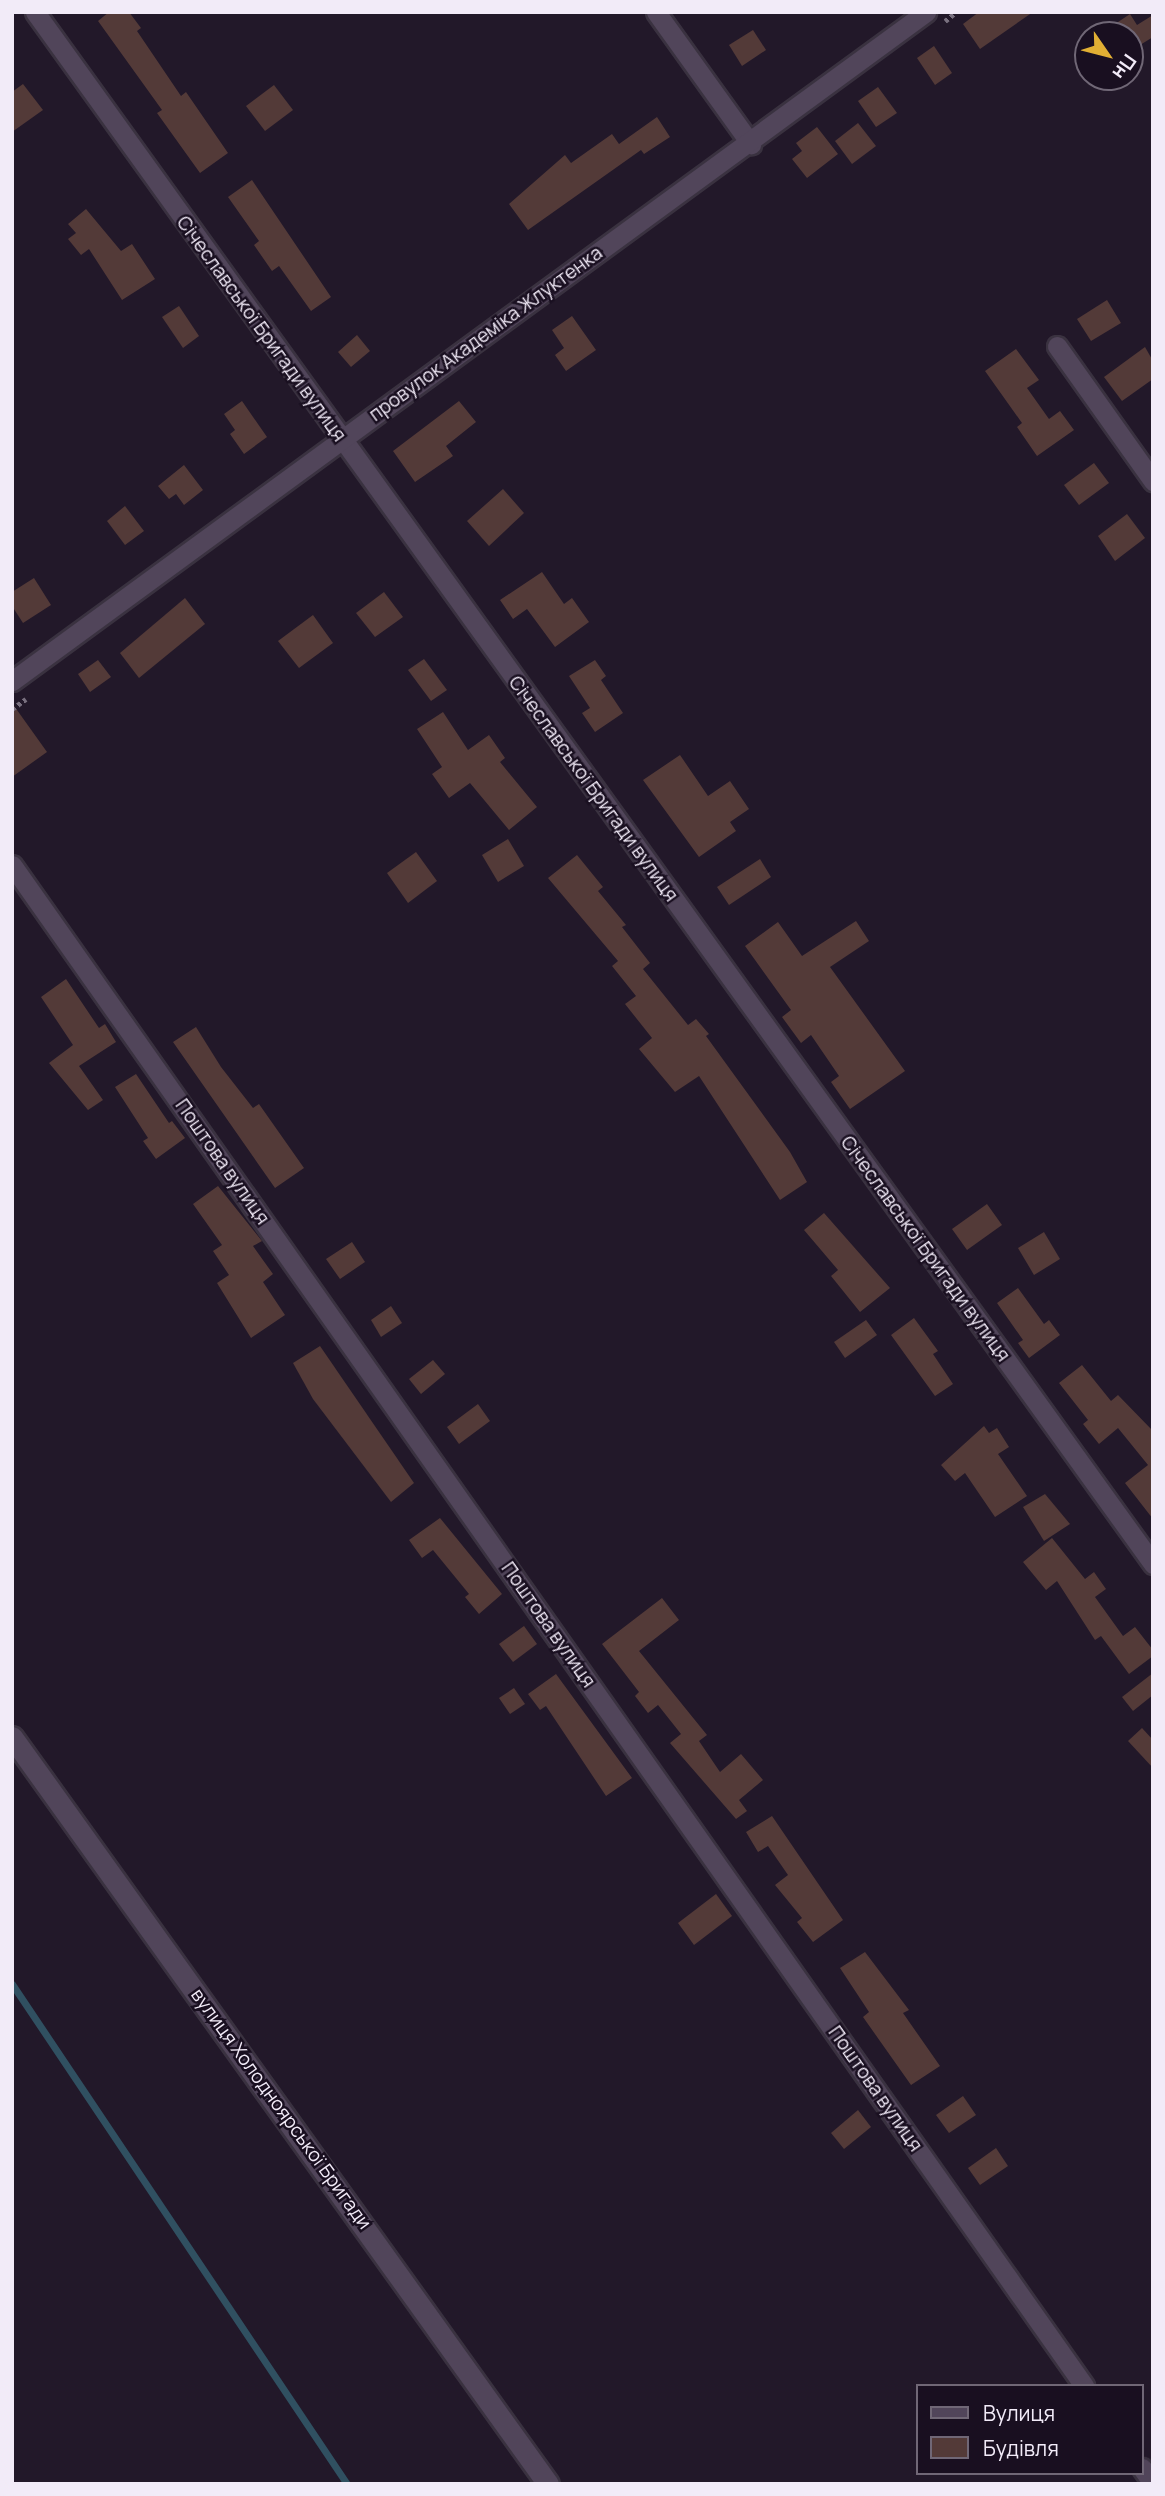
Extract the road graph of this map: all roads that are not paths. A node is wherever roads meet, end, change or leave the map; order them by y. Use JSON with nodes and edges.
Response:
{"nodes":[{"id":1,"x":35,"y":12,"type":"edge"},
{"id":2,"x":656,"y":12,"type":"edge"},
{"id":3,"x":926,"y":12,"type":"edge"},
{"id":4,"x":751,"y":144,"type":"junction"},
{"id":5,"x":1057,"y":346,"type":"dead end"},
{"id":6,"x":339,"y":439,"type":"junction"},
{"id":7,"x":1153,"y":481,"type":"edge"},
{"id":8,"x":12,"y":681,"type":"edge"},
{"id":9,"x":12,"y":865,"type":"edge"},
{"id":10,"x":1153,"y":1564,"type":"edge"},
{"id":11,"x":12,"y":1737,"type":"edge"},
{"id":12,"x":1083,"y":2384,"type":"edge"},
{"id":13,"x":548,"y":2484,"type":"edge"}],
"edges":[{"from":1,"to":6,"type":"street","name":"Січеславської Бригади вулиця"},
{"from":2,"to":4,"type":"street"},
{"from":3,"to":4,"type":"street","name":"провулок Академіка Жлуктенка"},
{"from":4,"to":6,"type":"street","name":"провулок Академіка Жлуктенка"},
{"from":5,"to":7,"type":"street"},
{"from":6,"to":8,"type":"street","name":"провулок Академіка Жлуктенка"},
{"from":6,"to":10,"type":"street","name":"Січеславської Бригади вулиця"},
{"from":9,"to":12,"type":"street","name":"Поштова вулиця"},
{"from":11,"to":13,"type":"street","name":"вулиця Холодноярської Бригади"}]}
